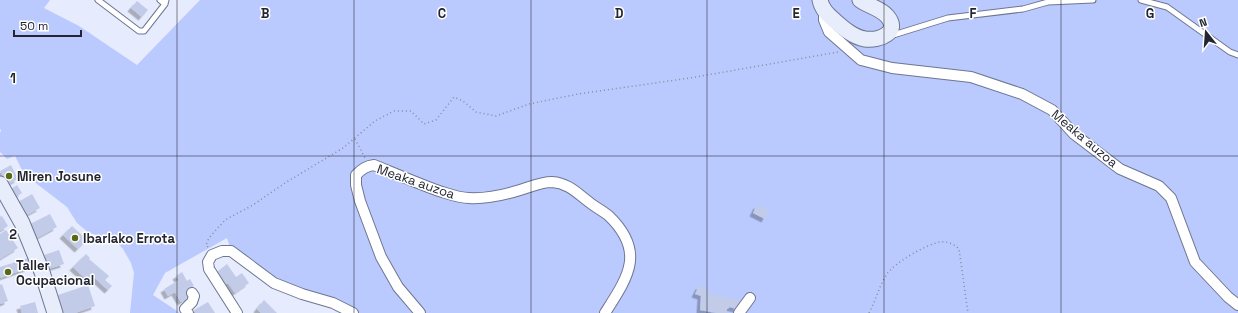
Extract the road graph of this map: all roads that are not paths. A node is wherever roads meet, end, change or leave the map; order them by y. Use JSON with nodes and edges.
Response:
{"nodes":[{"id":1,"x":98,"y":0,"type":"edge"},
{"id":2,"x":160,"y":0,"type":"edge"},
{"id":3,"x":860,"y":0,"type":"edge"},
{"id":4,"x":1093,"y":0,"type":"edge"},
{"id":5,"x":1141,"y":0,"type":"edge"},
{"id":6,"x":166,"y":2,"type":"edge"},
{"id":7,"x":822,"y":5,"type":"edge"},
{"id":8,"x":887,"y":36,"type":"junction"},
{"id":9,"x":1238,"y":55,"type":"edge"},
{"id":10,"x":0,"y":184,"type":"edge"},
{"id":11,"x":192,"y":293,"type":"dead end"},
{"id":12,"x":750,"y":298,"type":"dead end"},
{"id":13,"x":1238,"y":304,"type":"edge"},
{"id":14,"x":55,"y":313,"type":"edge"},
{"id":15,"x":188,"y":313,"type":"edge"},
{"id":16,"x":237,"y":313,"type":"edge"},
{"id":17,"x":353,"y":313,"type":"edge"},
{"id":18,"x":420,"y":313,"type":"edge"},
{"id":19,"x":605,"y":313,"type":"edge"},
{"id":20,"x":739,"y":313,"type":"edge"}],
"edges":[{"from":1,"to":6,"type":"lane"},
{"from":2,"to":6,"type":"lane"},
{"from":3,"to":8,"type":"street"},
{"from":4,"to":8,"type":"lane"},
{"from":5,"to":9,"type":"lane"},
{"from":7,"to":8,"type":"street"},
{"from":7,"to":13,"type":"street","name":"Meaka auzoa"},
{"from":10,"to":14,"type":"street"},
{"from":11,"to":15,"type":"street"},
{"from":12,"to":20,"type":"street"},
{"from":16,"to":17,"type":"street"},
{"from":18,"to":19,"type":"street","name":"Meaka auzoa"}]}
